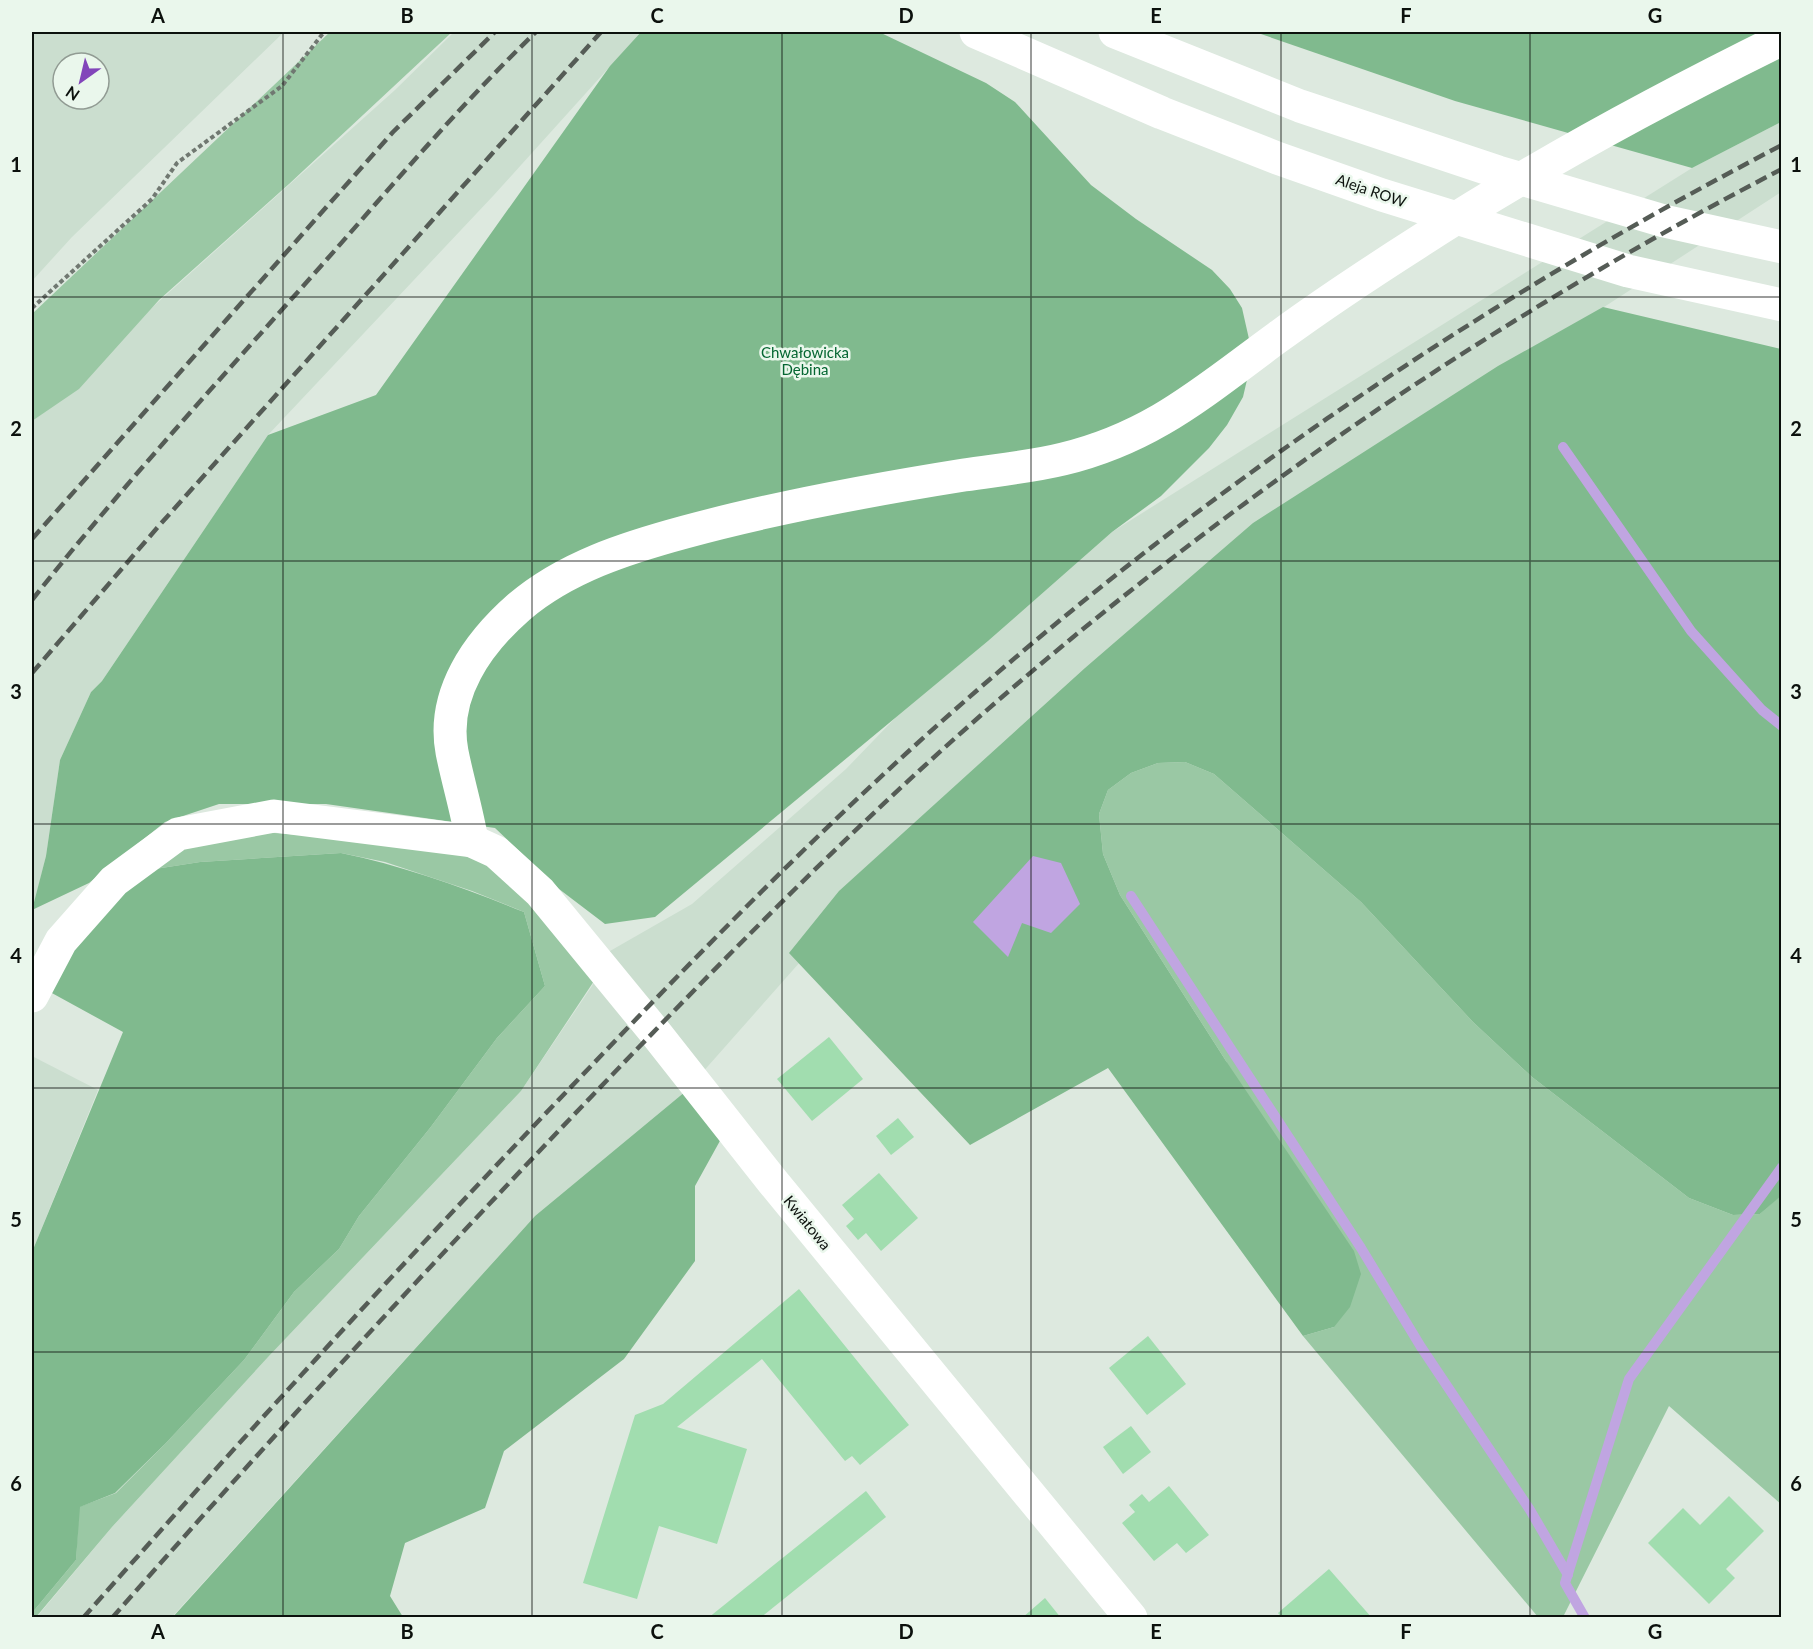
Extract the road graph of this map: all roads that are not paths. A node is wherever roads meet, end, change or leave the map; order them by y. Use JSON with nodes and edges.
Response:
{"nodes":[{"id":1,"x":976,"y":32,"type":"edge"},
{"id":2,"x":1115,"y":32,"type":"edge"},
{"id":3,"x":1782,"y":39,"type":"edge"},
{"id":4,"x":1782,"y":247,"type":"edge"},
{"id":5,"x":1782,"y":305,"type":"edge"},
{"id":6,"x":472,"y":841,"type":"junction"},
{"id":7,"x":32,"y":996,"type":"edge"},
{"id":8,"x":1131,"y":1617,"type":"edge"}],
"edges":[{"from":1,"to":5,"type":"main road","name":"Aleja ROW"},
{"from":2,"to":4,"type":"main road"},
{"from":3,"to":6,"type":"main road"},
{"from":6,"to":7,"type":"main road","name":"Kwiatowa"},
{"from":6,"to":8,"type":"main road","name":"Kwiatowa"}]}
